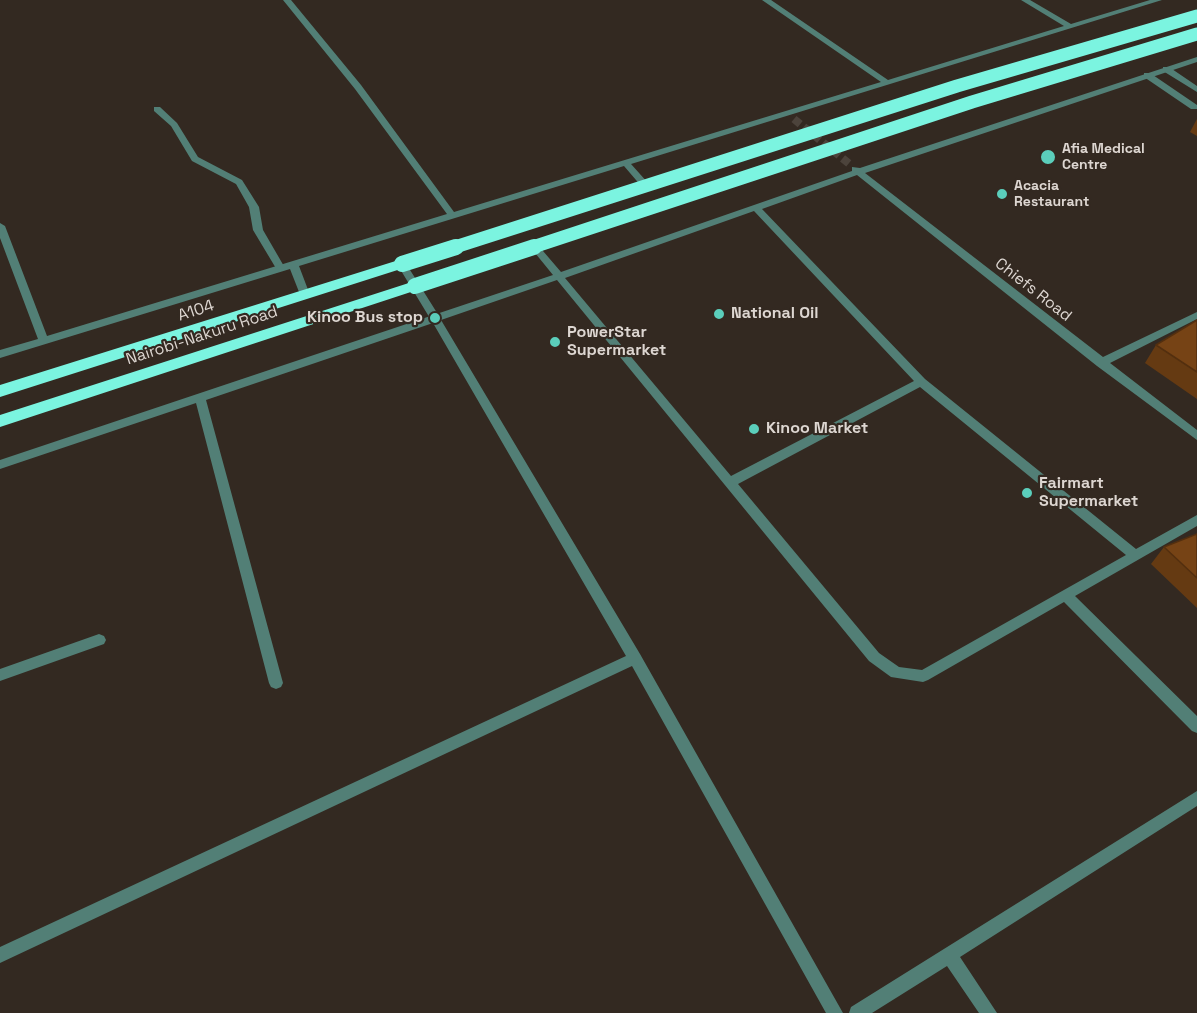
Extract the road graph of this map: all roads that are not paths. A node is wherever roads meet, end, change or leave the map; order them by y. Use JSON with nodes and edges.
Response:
{"nodes":[{"id":1,"x":287,"y":0,"type":"edge"},
{"id":2,"x":766,"y":0,"type":"edge"},
{"id":3,"x":1025,"y":0,"type":"edge"},
{"id":4,"x":1158,"y":0,"type":"edge"},
{"id":5,"x":1197,"y":16,"type":"edge"},
{"id":6,"x":1069,"y":26,"type":"junction"},
{"id":7,"x":1197,"y":34,"type":"edge"},
{"id":8,"x":1194,"y":62,"type":"edge"},
{"id":9,"x":1166,"y":69,"type":"junction"},
{"id":10,"x":1147,"y":75,"type":"junction"},
{"id":11,"x":886,"y":82,"type":"junction"},
{"id":12,"x":1197,"y":90,"type":"edge"},
{"id":13,"x":1194,"y":107,"type":"dead end"},
{"id":14,"x":158,"y":109,"type":"dead end"},
{"id":15,"x":625,"y":162,"type":"junction"},
{"id":16,"x":855,"y":169,"type":"junction"},
{"id":17,"x":645,"y":185,"type":"junction"},
{"id":18,"x":756,"y":208,"type":"junction"},
{"id":19,"x":452,"y":215,"type":"junction"},
{"id":20,"x":0,"y":226,"type":"edge"},
{"id":21,"x":534,"y":246,"type":"junction"},
{"id":22,"x":293,"y":264,"type":"junction"},
{"id":23,"x":402,"y":264,"type":"junction"},
{"id":24,"x":280,"y":268,"type":"junction"},
{"id":25,"x":556,"y":276,"type":"junction"},
{"id":26,"x":415,"y":286,"type":"junction"},
{"id":27,"x":305,"y":295,"type":"junction"},
{"id":28,"x":1197,"y":315,"type":"edge"},
{"id":29,"x":435,"y":318,"type":"junction"},
{"id":30,"x":44,"y":341,"type":"junction"},
{"id":31,"x":0,"y":354,"type":"edge"},
{"id":32,"x":1101,"y":363,"type":"junction"},
{"id":33,"x":921,"y":382,"type":"junction"},
{"id":34,"x":0,"y":391,"type":"edge"},
{"id":35,"x":200,"y":398,"type":"junction"},
{"id":36,"x":0,"y":421,"type":"edge"},
{"id":37,"x":1197,"y":435,"type":"edge"},
{"id":38,"x":0,"y":465,"type":"edge"},
{"id":39,"x":729,"y":483,"type":"junction"},
{"id":40,"x":1197,"y":520,"type":"edge"},
{"id":41,"x":1135,"y":555,"type":"junction"},
{"id":42,"x":1065,"y":594,"type":"junction"},
{"id":43,"x":99,"y":640,"type":"dead end"},
{"id":44,"x":635,"y":658,"type":"junction"},
{"id":45,"x":0,"y":675,"type":"edge"},
{"id":46,"x":276,"y":682,"type":"dead end"},
{"id":47,"x":1197,"y":726,"type":"edge"},
{"id":48,"x":1197,"y":798,"type":"edge"},
{"id":49,"x":0,"y":955,"type":"edge"},
{"id":50,"x":949,"y":955,"type":"junction"},
{"id":51,"x":835,"y":1013,"type":"edge"},
{"id":52,"x":856,"y":1013,"type":"edge"},
{"id":53,"x":988,"y":1013,"type":"edge"}],
"edges":[{"from":1,"to":19,"type":"street"},
{"from":2,"to":11,"type":"street"},
{"from":3,"to":6,"type":"street"},
{"from":4,"to":6,"type":"street"},
{"from":5,"to":17,"type":"highway","name":"A104","bridge":true},
{"from":6,"to":11,"type":"street"},
{"from":7,"to":21,"type":"highway","name":"Nairobi-Nakuru Road","bridge":true},
{"from":8,"to":9,"type":"street"},
{"from":9,"to":10,"type":"street"},
{"from":9,"to":12,"type":"street"},
{"from":10,"to":13,"type":"street"},
{"from":10,"to":16,"type":"street"},
{"from":11,"to":15,"type":"street"},
{"from":14,"to":24,"type":"street"},
{"from":15,"to":17,"type":"street"},
{"from":15,"to":19,"type":"street"},
{"from":16,"to":18,"type":"street"},
{"from":16,"to":32,"type":"street","name":"Chiefs Road"},
{"from":17,"to":23,"type":"highway","name":"A104","bridge":true},
{"from":18,"to":25,"type":"street"},
{"from":18,"to":33,"type":"street"},
{"from":19,"to":22,"type":"street"},
{"from":20,"to":30,"type":"street"},
{"from":21,"to":25,"type":"street"},
{"from":21,"to":26,"type":"highway","name":"Nairobi-Nakuru Road","bridge":true},
{"from":22,"to":24,"type":"street"},
{"from":22,"to":27,"type":"street"},
{"from":23,"to":26,"type":"street"},
{"from":23,"to":27,"type":"highway","name":"A104"},
{"from":24,"to":30,"type":"street"},
{"from":25,"to":29,"type":"street"},
{"from":25,"to":39,"type":"street"},
{"from":26,"to":29,"type":"street"},
{"from":26,"to":36,"type":"highway","name":"Nairobi-Nakuru Road"},
{"from":27,"to":34,"type":"highway","name":"A104"},
{"from":28,"to":32,"type":"street"},
{"from":29,"to":35,"type":"street"},
{"from":29,"to":44,"type":"street"},
{"from":30,"to":31,"type":"street"},
{"from":32,"to":37,"type":"street","name":"Chiefs Road"},
{"from":33,"to":39,"type":"street"},
{"from":33,"to":41,"type":"street"},
{"from":35,"to":38,"type":"street"},
{"from":35,"to":46,"type":"street"},
{"from":39,"to":42,"type":"street"},
{"from":40,"to":41,"type":"street"},
{"from":41,"to":42,"type":"street"},
{"from":42,"to":47,"type":"street"},
{"from":43,"to":45,"type":"street"},
{"from":44,"to":49,"type":"street"},
{"from":44,"to":51,"type":"street"},
{"from":48,"to":50,"type":"street"},
{"from":50,"to":52,"type":"street"},
{"from":50,"to":53,"type":"street"}]}
